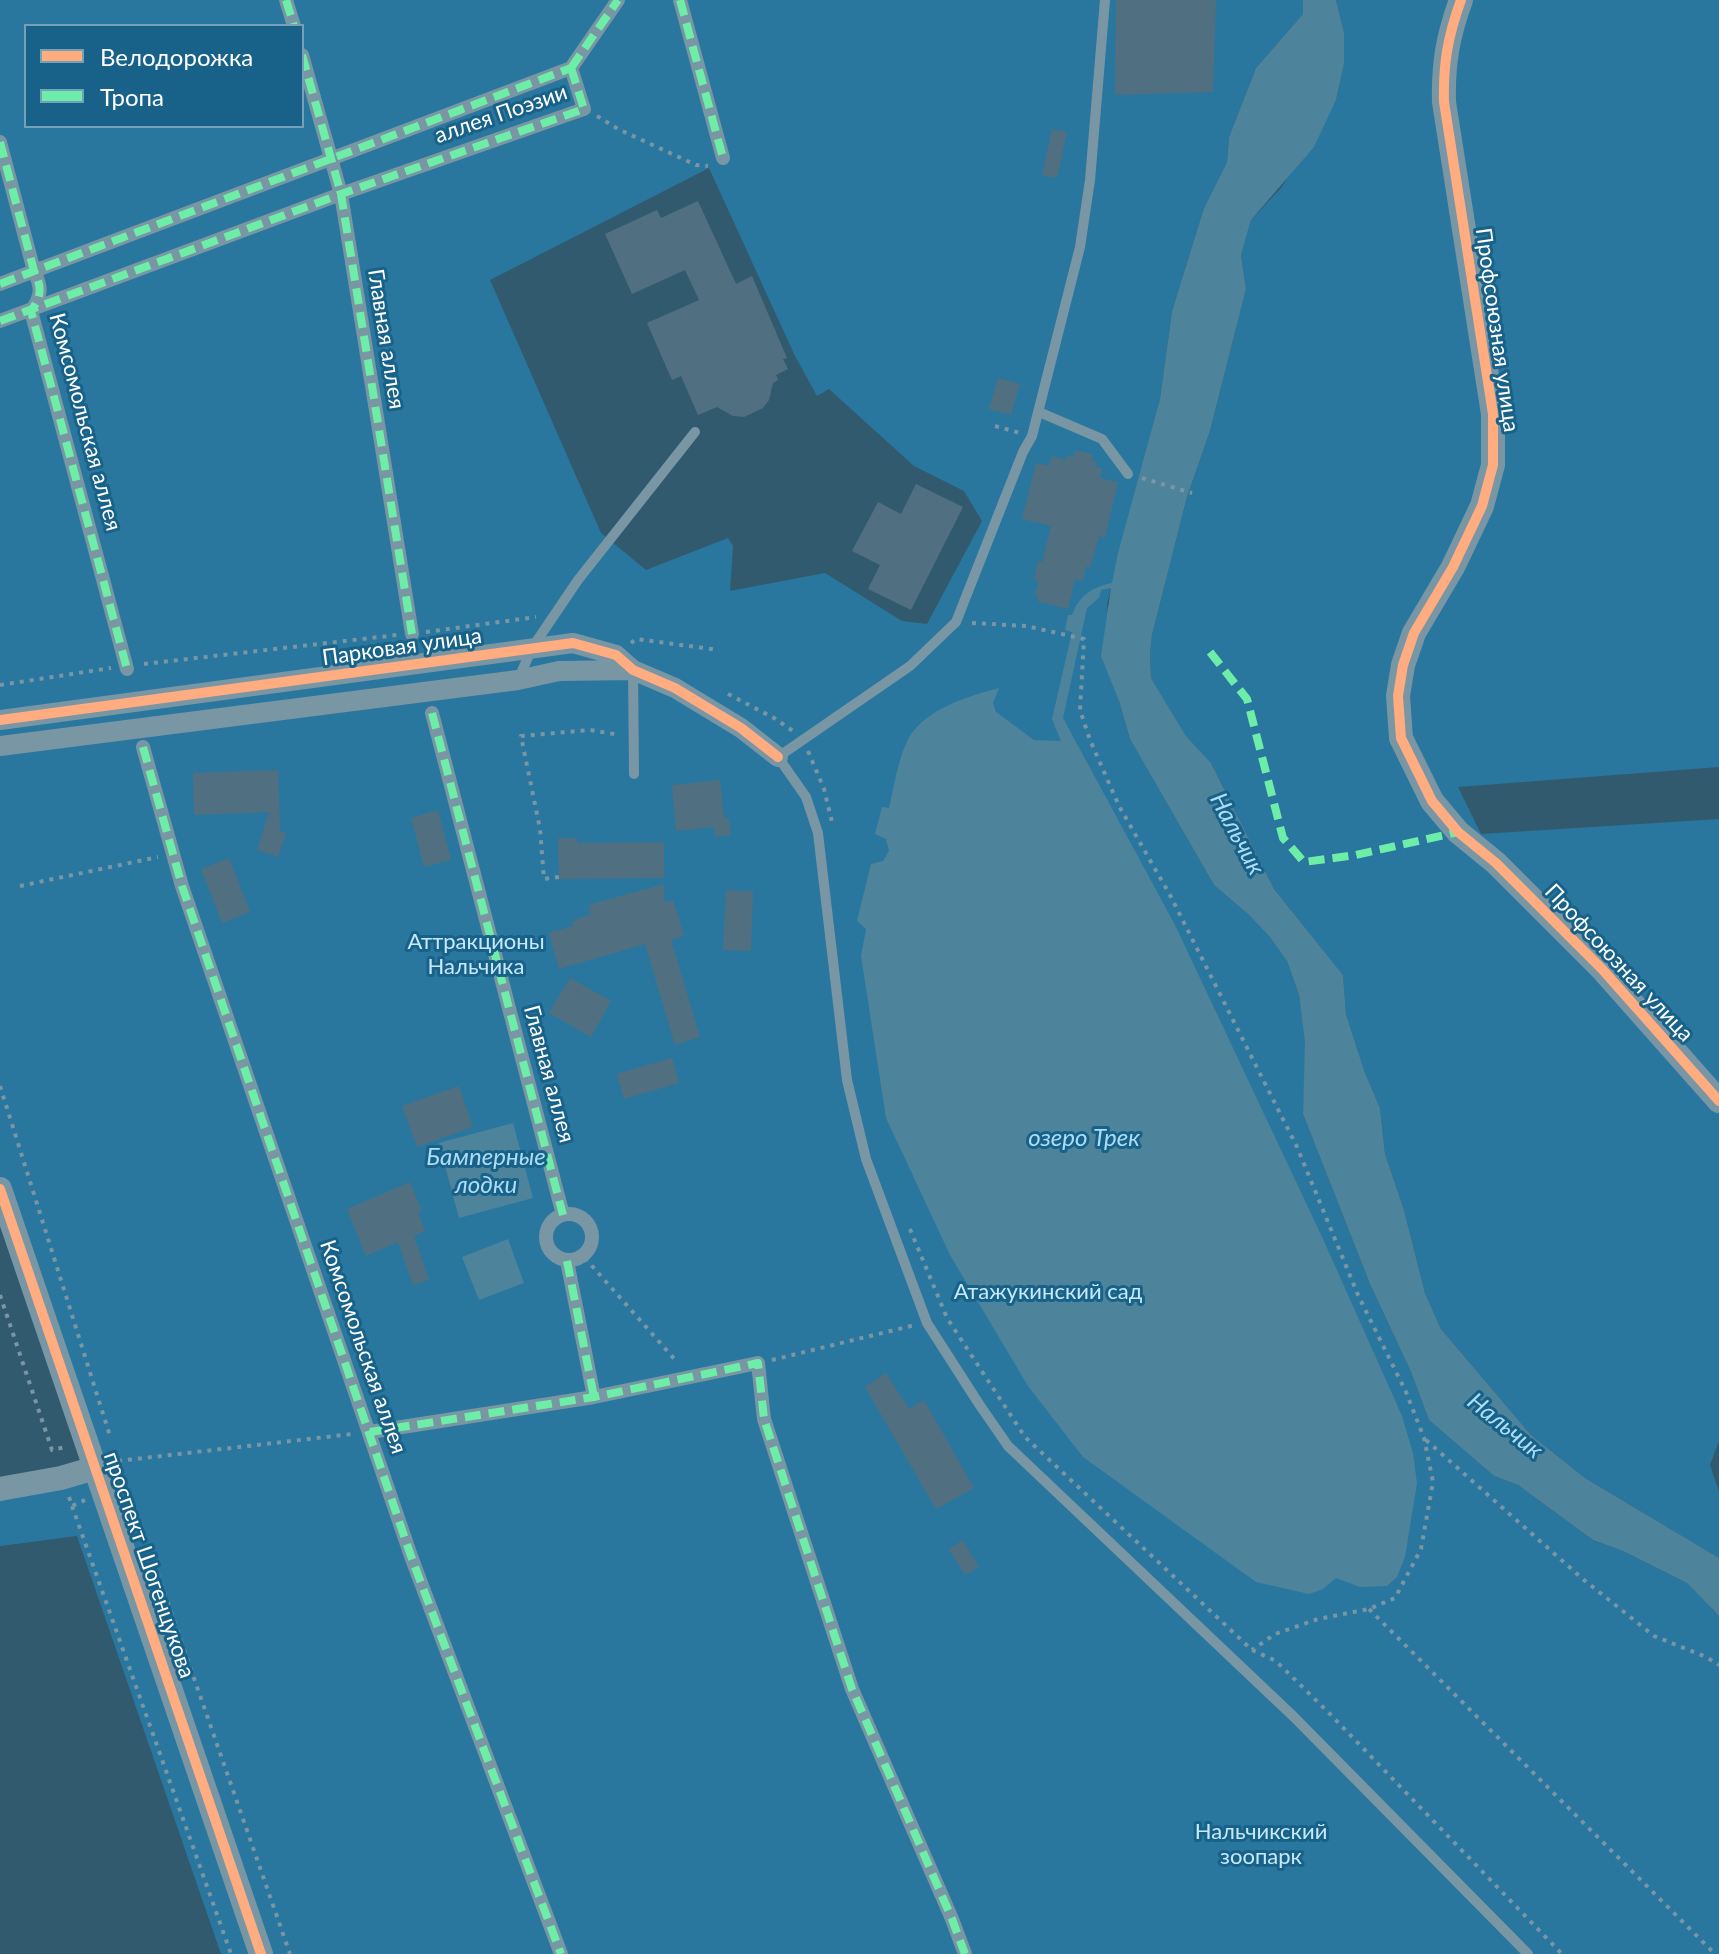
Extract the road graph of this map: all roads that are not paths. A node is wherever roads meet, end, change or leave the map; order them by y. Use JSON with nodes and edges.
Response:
{"nodes":[{"id":1,"x":286,"y":0,"type":"edge"},
{"id":2,"x":618,"y":0,"type":"edge"},
{"id":3,"x":680,"y":0,"type":"edge"},
{"id":4,"x":1105,"y":0,"type":"edge"},
{"id":5,"x":1461,"y":0,"type":"edge"},
{"id":6,"x":293,"y":24,"type":"edge"},
{"id":7,"x":304,"y":62,"type":"edge"},
{"id":8,"x":571,"y":68,"type":"junction"},
{"id":9,"x":0,"y":142,"type":"edge"},
{"id":10,"x":723,"y":158,"type":"road end"},
{"id":11,"x":332,"y":160,"type":"junction"},
{"id":12,"x":341,"y":194,"type":"junction"},
{"id":13,"x":34,"y":271,"type":"junction"},
{"id":14,"x":0,"y":284,"type":"edge"},
{"id":15,"x":31,"y":311,"type":"junction"},
{"id":16,"x":0,"y":321,"type":"edge"},
{"id":17,"x":1039,"y":412,"type":"junction"},
{"id":18,"x":695,"y":432,"type":"dead end"},
{"id":19,"x":1128,"y":474,"type":"road end"},
{"id":20,"x":412,"y":634,"type":"road end"},
{"id":21,"x":532,"y":648,"type":"junction"},
{"id":22,"x":635,"y":661,"type":"junction"},
{"id":23,"x":127,"y":668,"type":"road end"},
{"id":24,"x":518,"y":680,"type":"junction"},
{"id":25,"x":432,"y":713,"type":"dead end"},
{"id":26,"x":0,"y":720,"type":"edge"},
{"id":27,"x":0,"y":746,"type":"edge"},
{"id":28,"x":143,"y":747,"type":"dead end"},
{"id":29,"x":778,"y":757,"type":"junction"},
{"id":30,"x":634,"y":774,"type":"dead end"},
{"id":31,"x":1719,"y":1101,"type":"edge"},
{"id":32,"x":0,"y":1189,"type":"edge"},
{"id":33,"x":563,"y":1215,"type":"junction"},
{"id":34,"x":567,"y":1261,"type":"junction"},
{"id":35,"x":594,"y":1397,"type":"junction"},
{"id":36,"x":370,"y":1432,"type":"junction"},
{"id":37,"x":106,"y":1465,"type":"junction"},
{"id":38,"x":0,"y":1489,"type":"edge"},
{"id":39,"x":261,"y":1954,"type":"edge"},
{"id":40,"x":561,"y":1954,"type":"edge"},
{"id":41,"x":965,"y":1954,"type":"edge"},
{"id":42,"x":1528,"y":1954,"type":"edge"}],
"edges":[{"from":1,"to":6,"type":"street"},
{"from":2,"to":8,"type":"street"},
{"from":3,"to":10,"type":"street"},
{"from":4,"to":17,"type":"lane"},
{"from":5,"to":31,"type":"street","name":"Профсоюзная улица"},
{"from":7,"to":11,"type":"street","name":"Главная аллея"},
{"from":8,"to":11,"type":"street","name":"аллея Поэзии"},
{"from":8,"to":12,"type":"street","name":"аллея Поэзии"},
{"from":9,"to":13,"type":"street","name":"Комсомольская аллея"},
{"from":11,"to":12,"type":"street","name":"Главная аллея"},
{"from":11,"to":13,"type":"street","name":"аллея Поэзии"},
{"from":12,"to":15,"type":"street","name":"аллея Поэзии"},
{"from":12,"to":20,"type":"street","name":"Главная аллея"},
{"from":13,"to":14,"type":"street","name":"аллея Поэзии"},
{"from":13,"to":15,"type":"street","name":"Комсомольская аллея"},
{"from":15,"to":16,"type":"street","name":"аллея Поэзии"},
{"from":15,"to":23,"type":"street","name":"Комсомольская аллея"},
{"from":17,"to":19,"type":"lane"},
{"from":17,"to":29,"type":"lane"},
{"from":18,"to":21,"type":"lane"},
{"from":21,"to":22,"type":"street","name":"Парковая улица"},
{"from":21,"to":24,"type":"lane"},
{"from":21,"to":26,"type":"street","name":"Парковая улица"},
{"from":22,"to":24,"type":"street","name":"Парковая улица"},
{"from":22,"to":29,"type":"street","name":"Парковая улица"},
{"from":22,"to":30,"type":"lane"},
{"from":24,"to":27,"type":"street","name":"Парковая улица"},
{"from":25,"to":33,"type":"street","name":"Главная аллея"},
{"from":28,"to":36,"type":"street","name":"Комсомольская аллея"},
{"from":29,"to":42,"type":"lane"},
{"from":32,"to":37,"type":"street","name":"проспект Шогенцукова"},
{"from":33,"to":34,"type":"street"},
{"from":33,"to":34,"type":"street"},
{"from":34,"to":35,"type":"street"},
{"from":35,"to":36,"type":"street"},
{"from":35,"to":41,"type":"street"},
{"from":36,"to":40,"type":"street","name":"Комсомольская аллея"},
{"from":37,"to":38,"type":"street"},
{"from":37,"to":39,"type":"street","name":"проспект Шогенцукова"}]}
